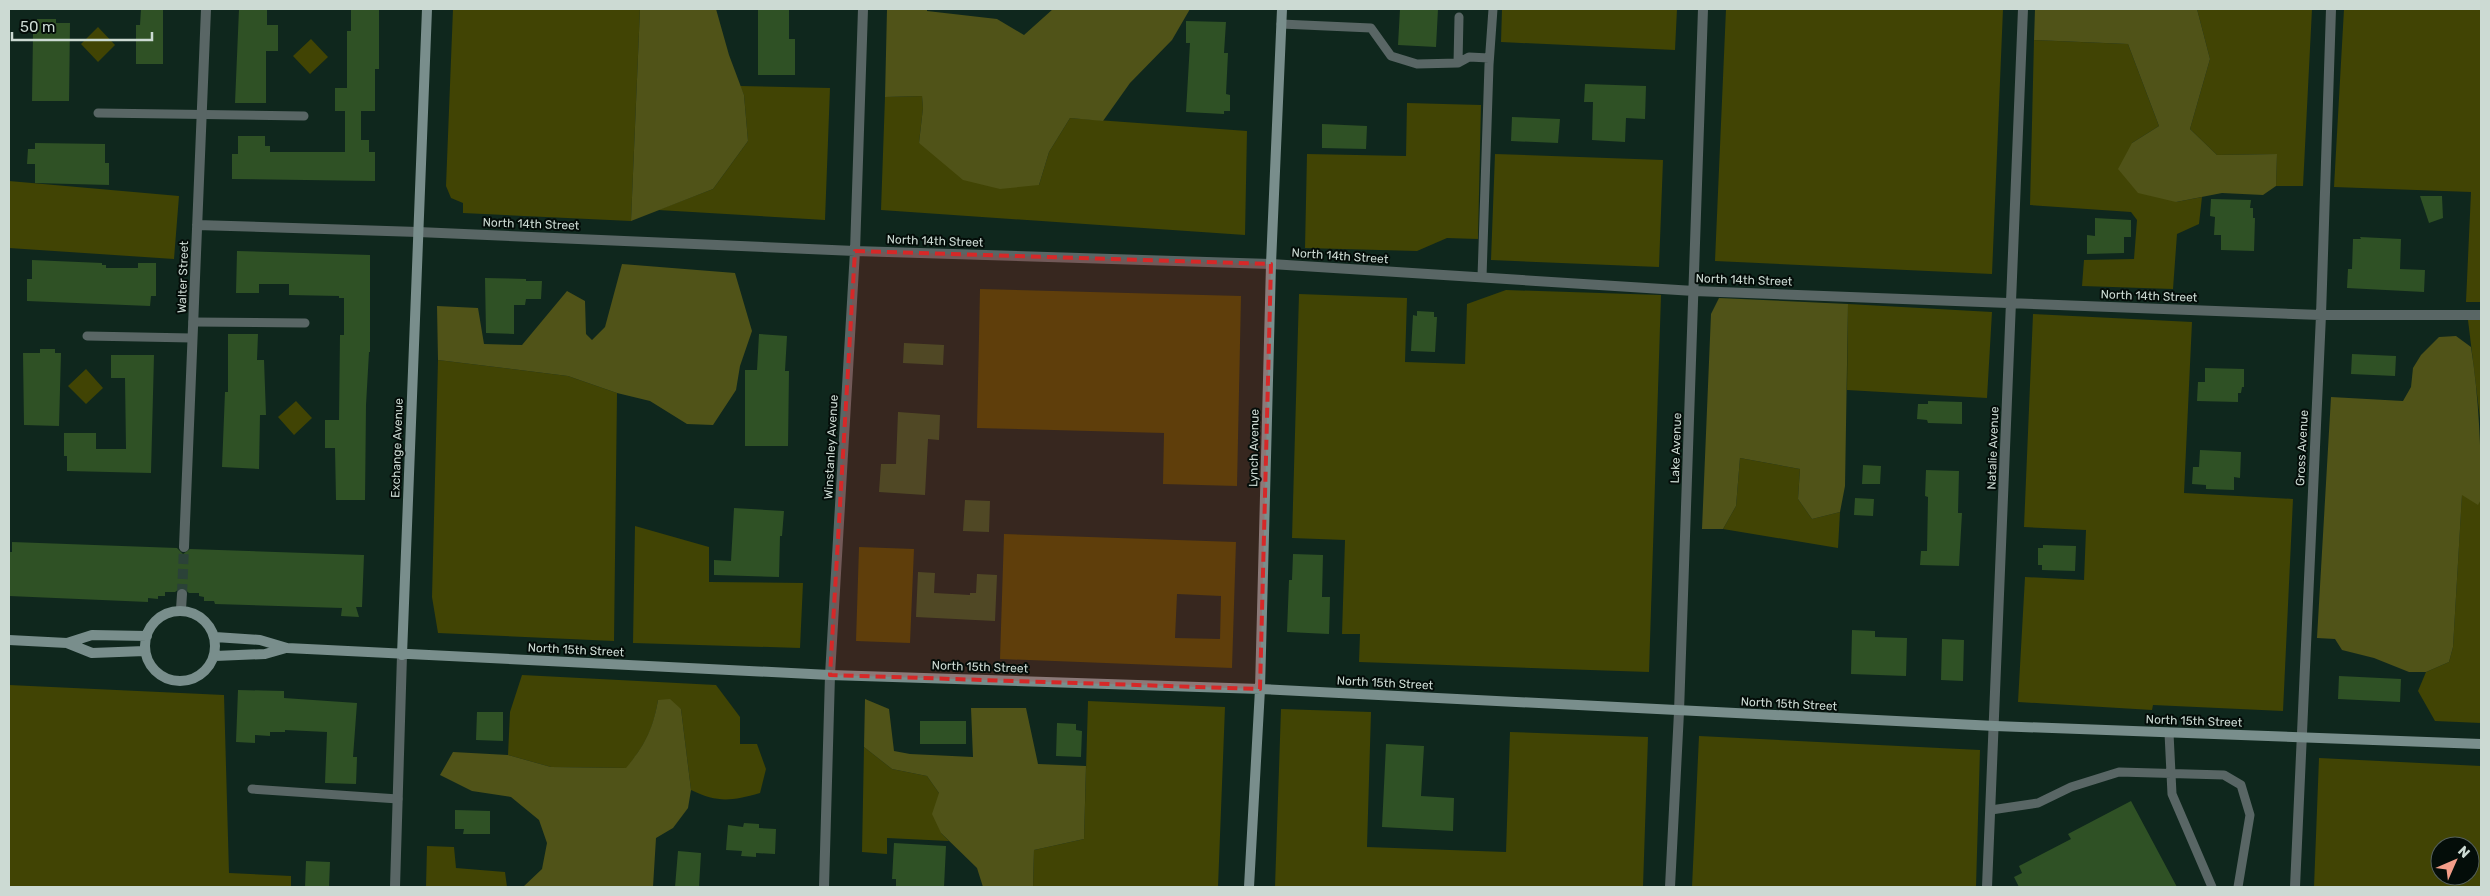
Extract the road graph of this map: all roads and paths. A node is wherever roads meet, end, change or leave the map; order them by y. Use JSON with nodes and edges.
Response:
{"nodes":[{"id":1,"x":206,"y":9,"type":"edge"},
{"id":2,"x":427,"y":9,"type":"edge"},
{"id":3,"x":863,"y":9,"type":"edge"},
{"id":4,"x":1282,"y":9,"type":"edge"},
{"id":5,"x":1493,"y":9,"type":"edge"},
{"id":6,"x":1703,"y":9,"type":"edge"},
{"id":7,"x":2023,"y":9,"type":"edge"},
{"id":8,"x":2331,"y":9,"type":"edge"},
{"id":9,"x":1459,"y":17,"type":"dead end"},
{"id":10,"x":1281,"y":24,"type":"junction"},
{"id":11,"x":1489,"y":58,"type":"junction"},
{"id":12,"x":1458,"y":64,"type":"junction"},
{"id":13,"x":98,"y":113,"type":"dead end"},
{"id":14,"x":202,"y":115,"type":"junction"},
{"id":15,"x":304,"y":116,"type":"dead end"},
{"id":16,"x":197,"y":225,"type":"junction"},
{"id":17,"x":418,"y":232,"type":"junction"},
{"id":18,"x":855,"y":251,"type":"junction"},
{"id":19,"x":1271,"y":264,"type":"junction"},
{"id":20,"x":1482,"y":278,"type":"junction"},
{"id":21,"x":1694,"y":291,"type":"junction"},
{"id":22,"x":2012,"y":302,"type":"junction"},
{"id":23,"x":2481,"y":315,"type":"edge"},
{"id":24,"x":2321,"y":316,"type":"junction"},
{"id":25,"x":193,"y":322,"type":"junction"},
{"id":26,"x":305,"y":323,"type":"dead end"},
{"id":27,"x":87,"y":336,"type":"dead end"},
{"id":28,"x":192,"y":338,"type":"junction"},
{"id":29,"x":184,"y":547,"type":"tunnel mouth"},
{"id":30,"x":182,"y":594,"type":"tunnel mouth"},
{"id":31,"x":181,"y":609,"type":"junction"},
{"id":32,"x":147,"y":636,"type":"junction"},
{"id":33,"x":215,"y":637,"type":"junction"},
{"id":34,"x":9,"y":640,"type":"edge"},
{"id":35,"x":67,"y":643,"type":"junction"},
{"id":36,"x":287,"y":648,"type":"junction"},
{"id":37,"x":145,"y":651,"type":"junction"},
{"id":38,"x":402,"y":655,"type":"junction"},
{"id":39,"x":215,"y":656,"type":"junction"},
{"id":40,"x":830,"y":675,"type":"junction"},
{"id":41,"x":1260,"y":689,"type":"junction"},
{"id":42,"x":1679,"y":712,"type":"junction"},
{"id":43,"x":1995,"y":726,"type":"junction"},
{"id":44,"x":2169,"y":732,"type":"junction"},
{"id":45,"x":2302,"y":738,"type":"junction"},
{"id":46,"x":2481,"y":744,"type":"edge"},
{"id":47,"x":2171,"y":772,"type":"junction"},
{"id":48,"x":252,"y":790,"type":"dead end"},
{"id":49,"x":398,"y":799,"type":"junction"},
{"id":50,"x":1991,"y":810,"type":"junction"},
{"id":51,"x":395,"y":887,"type":"edge"},
{"id":52,"x":824,"y":887,"type":"edge"},
{"id":53,"x":1249,"y":887,"type":"edge"},
{"id":54,"x":1670,"y":887,"type":"edge"},
{"id":55,"x":1987,"y":887,"type":"edge"},
{"id":56,"x":2212,"y":887,"type":"edge"},
{"id":57,"x":2238,"y":887,"type":"edge"},
{"id":58,"x":2295,"y":887,"type":"edge"}],
"edges":[{"from":1,"to":14,"type":"street","name":"Walter Street"},
{"from":2,"to":17,"type":"street","name":"Exchange Avenue"},
{"from":3,"to":18,"type":"street","name":"Winstanley Avenue"},
{"from":4,"to":10,"type":"street","name":"Lynch Avenue"},
{"from":5,"to":11,"type":"lane"},
{"from":6,"to":21,"type":"street","name":"Lake Avenue"},
{"from":7,"to":22,"type":"street","name":"Natalie Avenue"},
{"from":8,"to":24,"type":"street","name":"Gross Avenue"},
{"from":9,"to":12,"type":"lane"},
{"from":10,"to":12,"type":"lane"},
{"from":10,"to":19,"type":"street","name":"Lynch Avenue"},
{"from":11,"to":12,"type":"lane"},
{"from":11,"to":20,"type":"lane"},
{"from":13,"to":14,"type":"lane"},
{"from":14,"to":15,"type":"lane"},
{"from":14,"to":16,"type":"street","name":"Walter Street"},
{"from":16,"to":17,"type":"street","name":"North 14th Street"},
{"from":16,"to":25,"type":"street","name":"Walter Street"},
{"from":17,"to":18,"type":"street","name":"North 14th Street"},
{"from":17,"to":38,"type":"street","name":"Exchange Avenue"},
{"from":18,"to":19,"type":"street","name":"North 14th Street"},
{"from":18,"to":40,"type":"street","name":"Winstanley Avenue"},
{"from":19,"to":20,"type":"street","name":"North 14th Street"},
{"from":19,"to":41,"type":"street","name":"Lynch Avenue"},
{"from":20,"to":21,"type":"street","name":"North 14th Street"},
{"from":21,"to":22,"type":"street","name":"North 14th Street"},
{"from":21,"to":42,"type":"street","name":"Lake Avenue"},
{"from":22,"to":24,"type":"street","name":"North 14th Street"},
{"from":22,"to":43,"type":"street","name":"Natalie Avenue"},
{"from":23,"to":24,"type":"street","name":"North 14th Street"},
{"from":24,"to":45,"type":"street","name":"Gross Avenue"},
{"from":25,"to":26,"type":"lane"},
{"from":25,"to":28,"type":"street","name":"Walter Street"},
{"from":27,"to":28,"type":"lane"},
{"from":28,"to":29,"type":"street","name":"Walter Street"},
{"from":30,"to":31,"type":"street"},
{"from":31,"to":32,"type":"street"},
{"from":31,"to":33,"type":"street"},
{"from":32,"to":35,"type":"street"},
{"from":32,"to":37,"type":"street"},
{"from":33,"to":36,"type":"street","name":"North 15th Street"},
{"from":33,"to":39,"type":"street"},
{"from":34,"to":35,"type":"street"},
{"from":35,"to":37,"type":"street"},
{"from":36,"to":38,"type":"street","name":"North 15th Street"},
{"from":36,"to":39,"type":"street","name":"North 15th Street"},
{"from":37,"to":39,"type":"street"},
{"from":38,"to":40,"type":"street","name":"North 15th Street"},
{"from":38,"to":49,"type":"street","name":"Exchange Avenue"},
{"from":40,"to":41,"type":"street","name":"North 15th Street"},
{"from":40,"to":52,"type":"street","name":"Winstanley Avenue"},
{"from":41,"to":42,"type":"street","name":"North 15th Street"},
{"from":41,"to":53,"type":"street","name":"Lynch Avenue"},
{"from":42,"to":43,"type":"street","name":"North 15th Street"},
{"from":42,"to":54,"type":"street","name":"Lake Avenue"},
{"from":43,"to":44,"type":"street","name":"North 15th Street"},
{"from":43,"to":50,"type":"street","name":"Natalie Avenue"},
{"from":44,"to":45,"type":"street","name":"North 15th Street"},
{"from":44,"to":47,"type":"lane"},
{"from":45,"to":46,"type":"street","name":"North 15th Street"},
{"from":45,"to":58,"type":"street","name":"Gross Avenue"},
{"from":47,"to":50,"type":"lane"},
{"from":47,"to":56,"type":"lane"},
{"from":47,"to":57,"type":"lane"},
{"from":48,"to":49,"type":"lane"},
{"from":49,"to":51,"type":"street","name":"Exchange Avenue"},
{"from":50,"to":55,"type":"street","name":"Natalie Avenue"}]}
